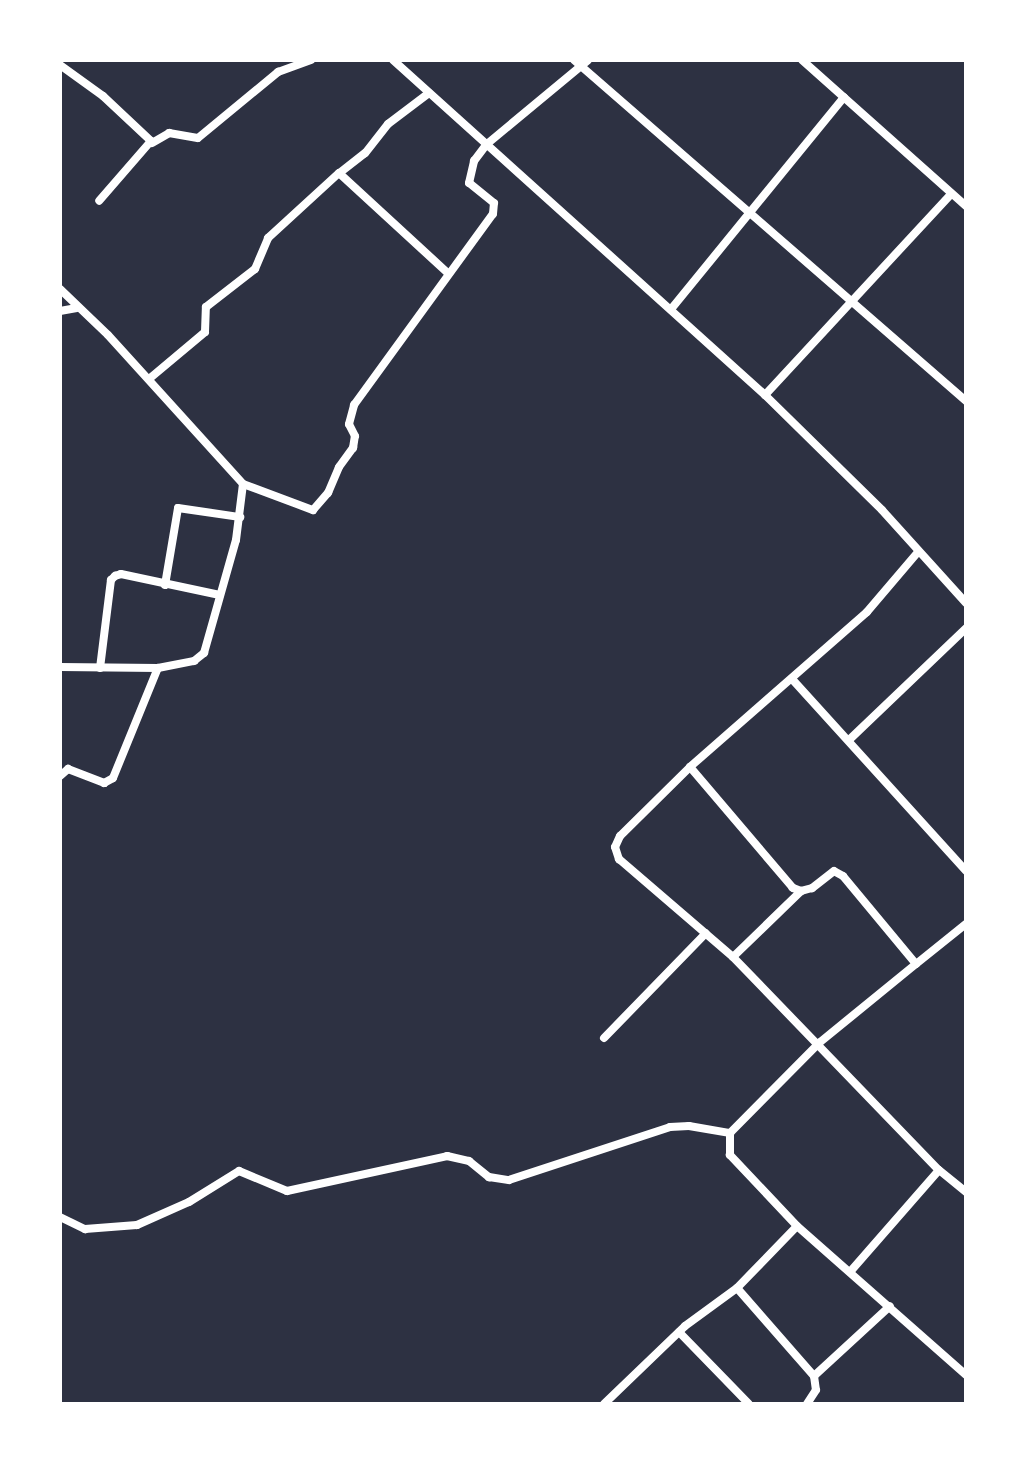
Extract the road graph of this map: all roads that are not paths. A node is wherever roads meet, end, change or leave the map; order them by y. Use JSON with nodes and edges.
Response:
{"nodes":[{"id":1,"x":311,"y":60,"type":"edge"},
{"id":2,"x":393,"y":60,"type":"edge"},
{"id":3,"x":574,"y":60,"type":"edge"},
{"id":4,"x":588,"y":60,"type":"edge"},
{"id":5,"x":802,"y":60,"type":"edge"},
{"id":6,"x":60,"y":65,"type":"edge"},
{"id":7,"x":580,"y":68,"type":"junction"},
{"id":8,"x":429,"y":93,"type":"junction"},
{"id":9,"x":844,"y":97,"type":"junction"},
{"id":10,"x":152,"y":143,"type":"junction"},
{"id":11,"x":487,"y":144,"type":"junction"},
{"id":12,"x":339,"y":173,"type":"junction"},
{"id":13,"x":951,"y":194,"type":"junction"},
{"id":14,"x":99,"y":201,"type":"dead end"},
{"id":15,"x":966,"y":206,"type":"edge"},
{"id":16,"x":752,"y":214,"type":"junction"},
{"id":17,"x":449,"y":274,"type":"junction"},
{"id":18,"x":60,"y":289,"type":"edge"},
{"id":19,"x":852,"y":301,"type":"junction"},
{"id":20,"x":78,"y":308,"type":"junction"},
{"id":21,"x":672,"y":308,"type":"junction"},
{"id":22,"x":60,"y":311,"type":"edge"},
{"id":23,"x":149,"y":379,"type":"junction"},
{"id":24,"x":765,"y":395,"type":"junction"},
{"id":25,"x":966,"y":401,"type":"edge"},
{"id":26,"x":243,"y":484,"type":"junction"},
{"id":27,"x":240,"y":517,"type":"junction"},
{"id":28,"x":918,"y":552,"type":"junction"},
{"id":29,"x":165,"y":585,"type":"junction"},
{"id":30,"x":220,"y":595,"type":"junction"},
{"id":31,"x":966,"y":603,"type":"edge"},
{"id":32,"x":966,"y":628,"type":"edge"},
{"id":33,"x":60,"y":667,"type":"edge"},
{"id":34,"x":100,"y":668,"type":"junction"},
{"id":35,"x":158,"y":668,"type":"junction"},
{"id":36,"x":792,"y":679,"type":"junction"},
{"id":37,"x":849,"y":740,"type":"junction"},
{"id":38,"x":690,"y":767,"type":"junction"},
{"id":39,"x":60,"y":776,"type":"edge"},
{"id":40,"x":966,"y":871,"type":"edge"},
{"id":41,"x":801,"y":891,"type":"junction"},
{"id":42,"x":966,"y":924,"type":"edge"},
{"id":43,"x":706,"y":933,"type":"junction"},
{"id":44,"x":733,"y":957,"type":"junction"},
{"id":45,"x":916,"y":964,"type":"junction"},
{"id":46,"x":604,"y":1038,"type":"dead end"},
{"id":47,"x":819,"y":1043,"type":"junction"},
{"id":48,"x":730,"y":1133,"type":"junction"},
{"id":49,"x":939,"y":1170,"type":"junction"},
{"id":50,"x":966,"y":1192,"type":"edge"},
{"id":51,"x":60,"y":1217,"type":"edge"},
{"id":52,"x":797,"y":1226,"type":"junction"},
{"id":53,"x":850,"y":1272,"type":"junction"},
{"id":54,"x":737,"y":1288,"type":"junction"},
{"id":55,"x":890,"y":1306,"type":"junction"},
{"id":56,"x":679,"y":1332,"type":"junction"},
{"id":57,"x":966,"y":1375,"type":"edge"},
{"id":58,"x":814,"y":1376,"type":"junction"},
{"id":59,"x":604,"y":1404,"type":"edge"},
{"id":60,"x":749,"y":1404,"type":"edge"},
{"id":61,"x":807,"y":1404,"type":"edge"}],
"edges":[{"from":1,"to":10,"type":"street"},
{"from":2,"to":8,"type":"street"},
{"from":3,"to":7,"type":"street"},
{"from":4,"to":7,"type":"street"},
{"from":5,"to":9,"type":"street"},
{"from":6,"to":10,"type":"street"},
{"from":7,"to":11,"type":"street"},
{"from":7,"to":16,"type":"street"},
{"from":8,"to":11,"type":"street"},
{"from":8,"to":12,"type":"street"},
{"from":9,"to":13,"type":"street"},
{"from":9,"to":16,"type":"street"},
{"from":10,"to":14,"type":"street"},
{"from":11,"to":17,"type":"street"},
{"from":11,"to":21,"type":"street"},
{"from":12,"to":17,"type":"street"},
{"from":12,"to":23,"type":"street"},
{"from":13,"to":15,"type":"street"},
{"from":13,"to":19,"type":"street"},
{"from":16,"to":19,"type":"street"},
{"from":16,"to":21,"type":"street"},
{"from":17,"to":26,"type":"street"},
{"from":18,"to":20,"type":"street"},
{"from":19,"to":24,"type":"street"},
{"from":19,"to":25,"type":"street"},
{"from":20,"to":22,"type":"street"},
{"from":20,"to":23,"type":"street"},
{"from":21,"to":24,"type":"street"},
{"from":23,"to":26,"type":"street"},
{"from":24,"to":28,"type":"street"},
{"from":26,"to":27,"type":"street"},
{"from":27,"to":29,"type":"street"},
{"from":27,"to":30,"type":"street"},
{"from":28,"to":31,"type":"street"},
{"from":28,"to":36,"type":"street"},
{"from":29,"to":30,"type":"street"},
{"from":29,"to":34,"type":"street"},
{"from":30,"to":35,"type":"street"},
{"from":32,"to":37,"type":"street"},
{"from":33,"to":34,"type":"street"},
{"from":34,"to":35,"type":"street"},
{"from":35,"to":39,"type":"street"},
{"from":36,"to":37,"type":"street"},
{"from":36,"to":38,"type":"street"},
{"from":37,"to":40,"type":"street"},
{"from":38,"to":41,"type":"street"},
{"from":38,"to":43,"type":"street"},
{"from":41,"to":44,"type":"street"},
{"from":41,"to":45,"type":"street"},
{"from":42,"to":45,"type":"street"},
{"from":43,"to":44,"type":"street"},
{"from":43,"to":46,"type":"street"},
{"from":44,"to":47,"type":"street"},
{"from":45,"to":47,"type":"street"},
{"from":47,"to":48,"type":"street"},
{"from":47,"to":49,"type":"street"},
{"from":48,"to":51,"type":"street"},
{"from":48,"to":52,"type":"street"},
{"from":49,"to":50,"type":"street"},
{"from":49,"to":53,"type":"street"},
{"from":52,"to":53,"type":"street"},
{"from":52,"to":54,"type":"street"},
{"from":53,"to":55,"type":"street"},
{"from":54,"to":56,"type":"street"},
{"from":54,"to":58,"type":"street"},
{"from":55,"to":57,"type":"street"},
{"from":55,"to":58,"type":"street"},
{"from":56,"to":59,"type":"street"},
{"from":56,"to":60,"type":"street"},
{"from":58,"to":61,"type":"street"}]}
